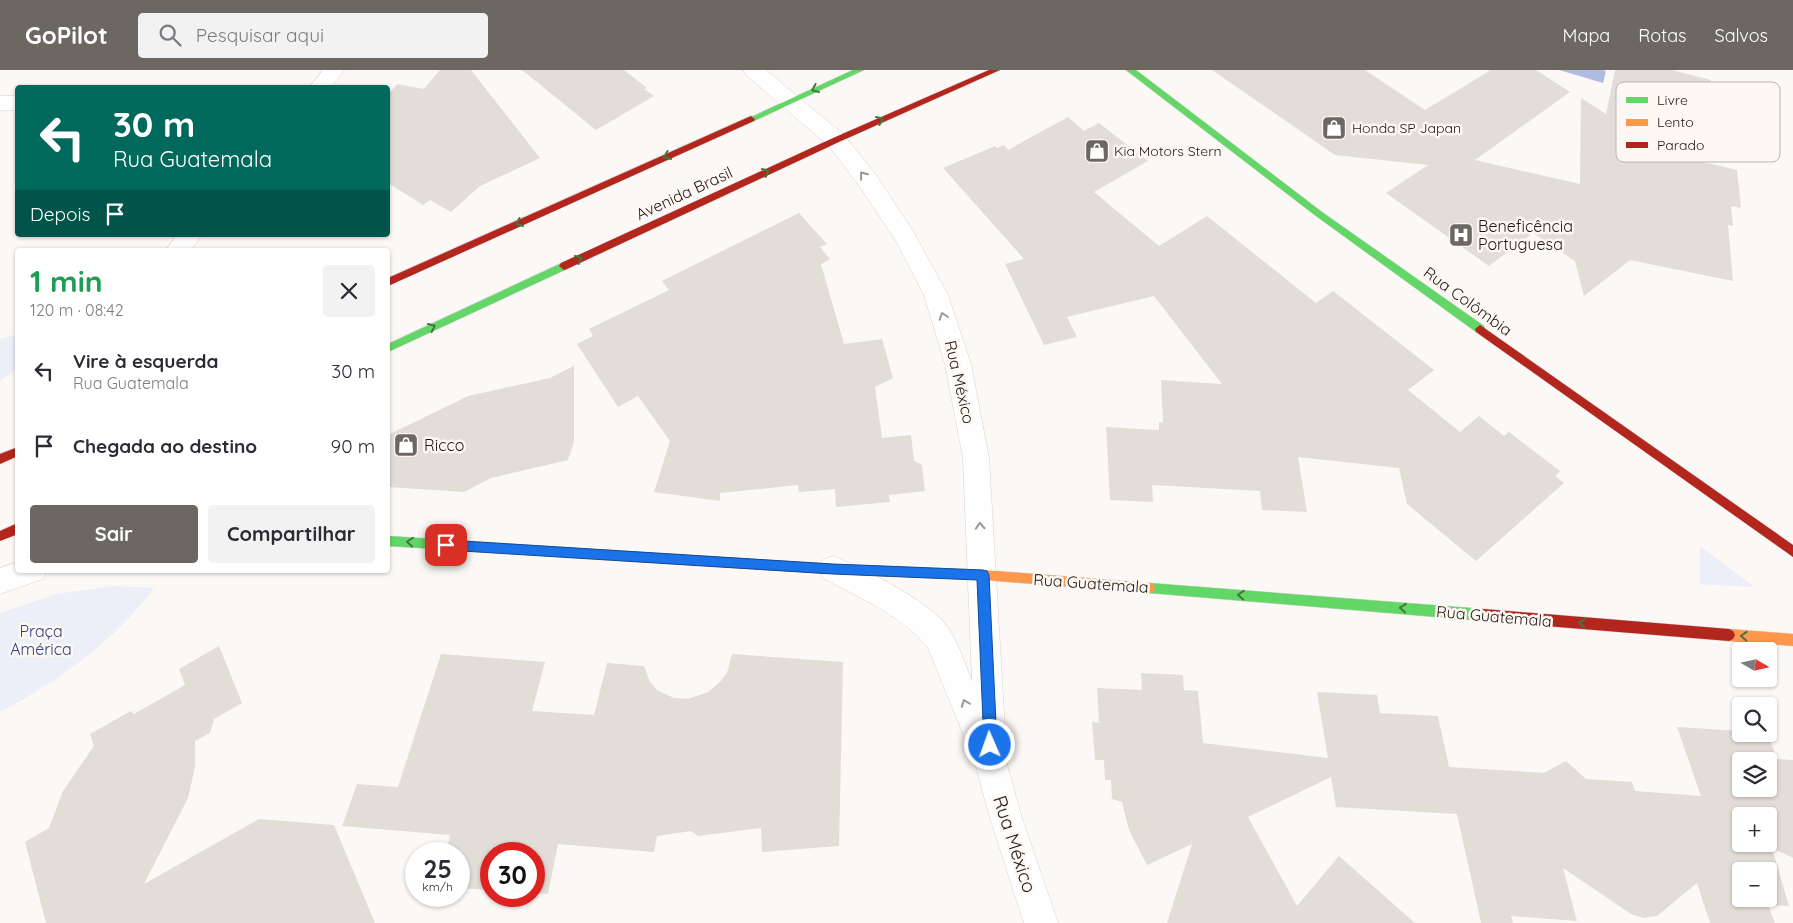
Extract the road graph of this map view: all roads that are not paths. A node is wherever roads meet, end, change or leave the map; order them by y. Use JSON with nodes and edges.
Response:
{"nodes":[{"id":1,"x":334,"y":70,"type":"edge"},
{"id":2,"x":753,"y":70,"type":"edge"},
{"id":3,"x":860,"y":70,"type":"edge"},
{"id":4,"x":996,"y":70,"type":"edge"},
{"id":5,"x":1130,"y":70,"type":"edge"},
{"id":6,"x":322,"y":85,"type":"edge"},
{"id":7,"x":790,"y":100,"type":"junction"},
{"id":8,"x":0,"y":103,"type":"edge"},
{"id":9,"x":15,"y":103,"type":"edge"},
{"id":10,"x":836,"y":140,"type":"junction"},
{"id":11,"x":188,"y":237,"type":"edge"},
{"id":12,"x":180,"y":248,"type":"edge"},
{"id":13,"x":390,"y":281,"type":"edge"},
{"id":14,"x":390,"y":347,"type":"edge"},
{"id":15,"x":15,"y":452,"type":"edge"},
{"id":16,"x":0,"y":459,"type":"edge"},
{"id":17,"x":15,"y":529,"type":"edge"},
{"id":18,"x":0,"y":536,"type":"edge"},
{"id":19,"x":390,"y":541,"type":"edge"},
{"id":20,"x":1793,"y":552,"type":"edge"},
{"id":21,"x":833,"y":569,"type":"junction"},
{"id":22,"x":24,"y":573,"type":"edge"},
{"id":23,"x":983,"y":575,"type":"junction"},
{"id":24,"x":0,"y":581,"type":"edge"},
{"id":25,"x":1793,"y":640,"type":"edge"},
{"id":26,"x":991,"y":764,"type":"junction"},
{"id":27,"x":1041,"y":923,"type":"edge"}],
"edges":[{"from":1,"to":6,"type":"street"},
{"from":2,"to":7,"type":"street","name":"Rua México"},
{"from":3,"to":7,"type":"main road","one_way":true},
{"from":10,"to":4,"type":"main road","name":"Avenida Brasil","one_way":true},
{"from":5,"to":20,"type":"main road","name":"Rua Colômbia"},
{"from":7,"to":10,"type":"street","name":"Rua México"},
{"from":7,"to":13,"type":"main road","one_way":true},
{"from":8,"to":9,"type":"street"},
{"from":14,"to":10,"type":"main road","name":"Avenida Brasil","one_way":true},
{"from":23,"to":10,"type":"street","name":"Rua México","one_way":true},
{"from":11,"to":12,"type":"street"},
{"from":15,"to":16,"type":"main road"},
{"from":17,"to":18,"type":"main road"},
{"from":21,"to":19,"type":"main road","name":"Rua Guatemala","one_way":true},
{"from":21,"to":23,"type":"main road","name":"Rua Guatemala"},
{"from":26,"to":21,"type":"street","name":"Rua México","one_way":true},
{"from":22,"to":24,"type":"street"},
{"from":25,"to":23,"type":"main road","name":"Rua Guatemala","one_way":true},
{"from":23,"to":26,"type":"street","name":"Rua México"},
{"from":26,"to":27,"type":"street","name":"Rua México"}]}
